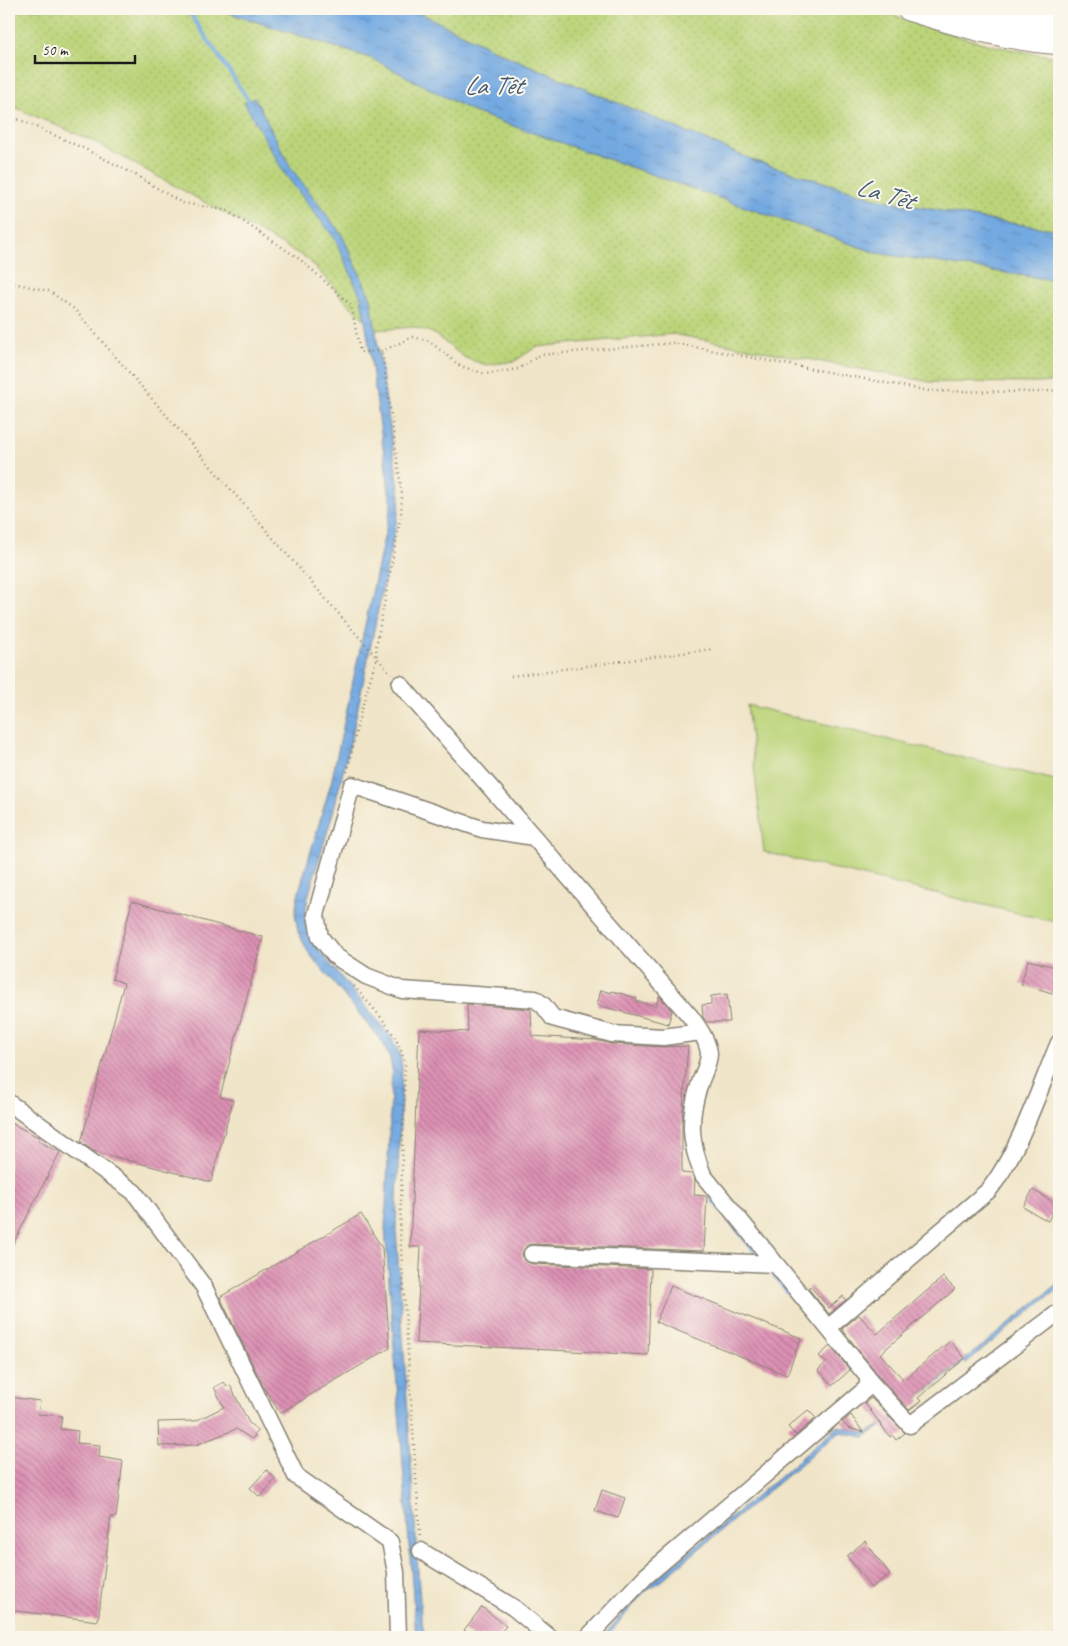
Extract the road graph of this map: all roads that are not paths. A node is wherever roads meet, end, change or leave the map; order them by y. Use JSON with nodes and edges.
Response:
{"nodes":[{"id":1,"x":910,"y":9,"type":"edge"},
{"id":2,"x":981,"y":9,"type":"edge"},
{"id":3,"x":1059,"y":23,"type":"edge"},
{"id":4,"x":1059,"y":42,"type":"edge"},
{"id":5,"x":400,"y":684,"type":"road end"},
{"id":6,"x":534,"y":838,"type":"junction"},
{"id":7,"x":701,"y":1032,"type":"junction"},
{"id":8,"x":1059,"y":1044,"type":"edge"},
{"id":9,"x":9,"y":1103,"type":"edge"},
{"id":10,"x":532,"y":1254,"type":"dead end"},
{"id":11,"x":774,"y":1264,"type":"junction"},
{"id":12,"x":1059,"y":1312,"type":"edge"},
{"id":13,"x":828,"y":1328,"type":"junction"},
{"id":14,"x":870,"y":1382,"type":"junction"},
{"id":15,"x":421,"y":1551,"type":"road end"},
{"id":16,"x":398,"y":1637,"type":"edge"},
{"id":17,"x":549,"y":1637,"type":"edge"},
{"id":18,"x":588,"y":1637,"type":"edge"}],
"edges":[{"from":1,"to":4,"type":"highway"},
{"from":2,"to":3,"type":"highway"},
{"from":5,"to":6,"type":"street"},
{"from":6,"to":7,"type":"street"},
{"from":6,"to":7,"type":"street"},
{"from":7,"to":11,"type":"street"},
{"from":8,"to":13,"type":"street"},
{"from":9,"to":16,"type":"street"},
{"from":10,"to":11,"type":"street"},
{"from":11,"to":13,"type":"street"},
{"from":12,"to":14,"type":"street"},
{"from":13,"to":14,"type":"street"},
{"from":14,"to":18,"type":"street"},
{"from":15,"to":17,"type":"street"}]}
